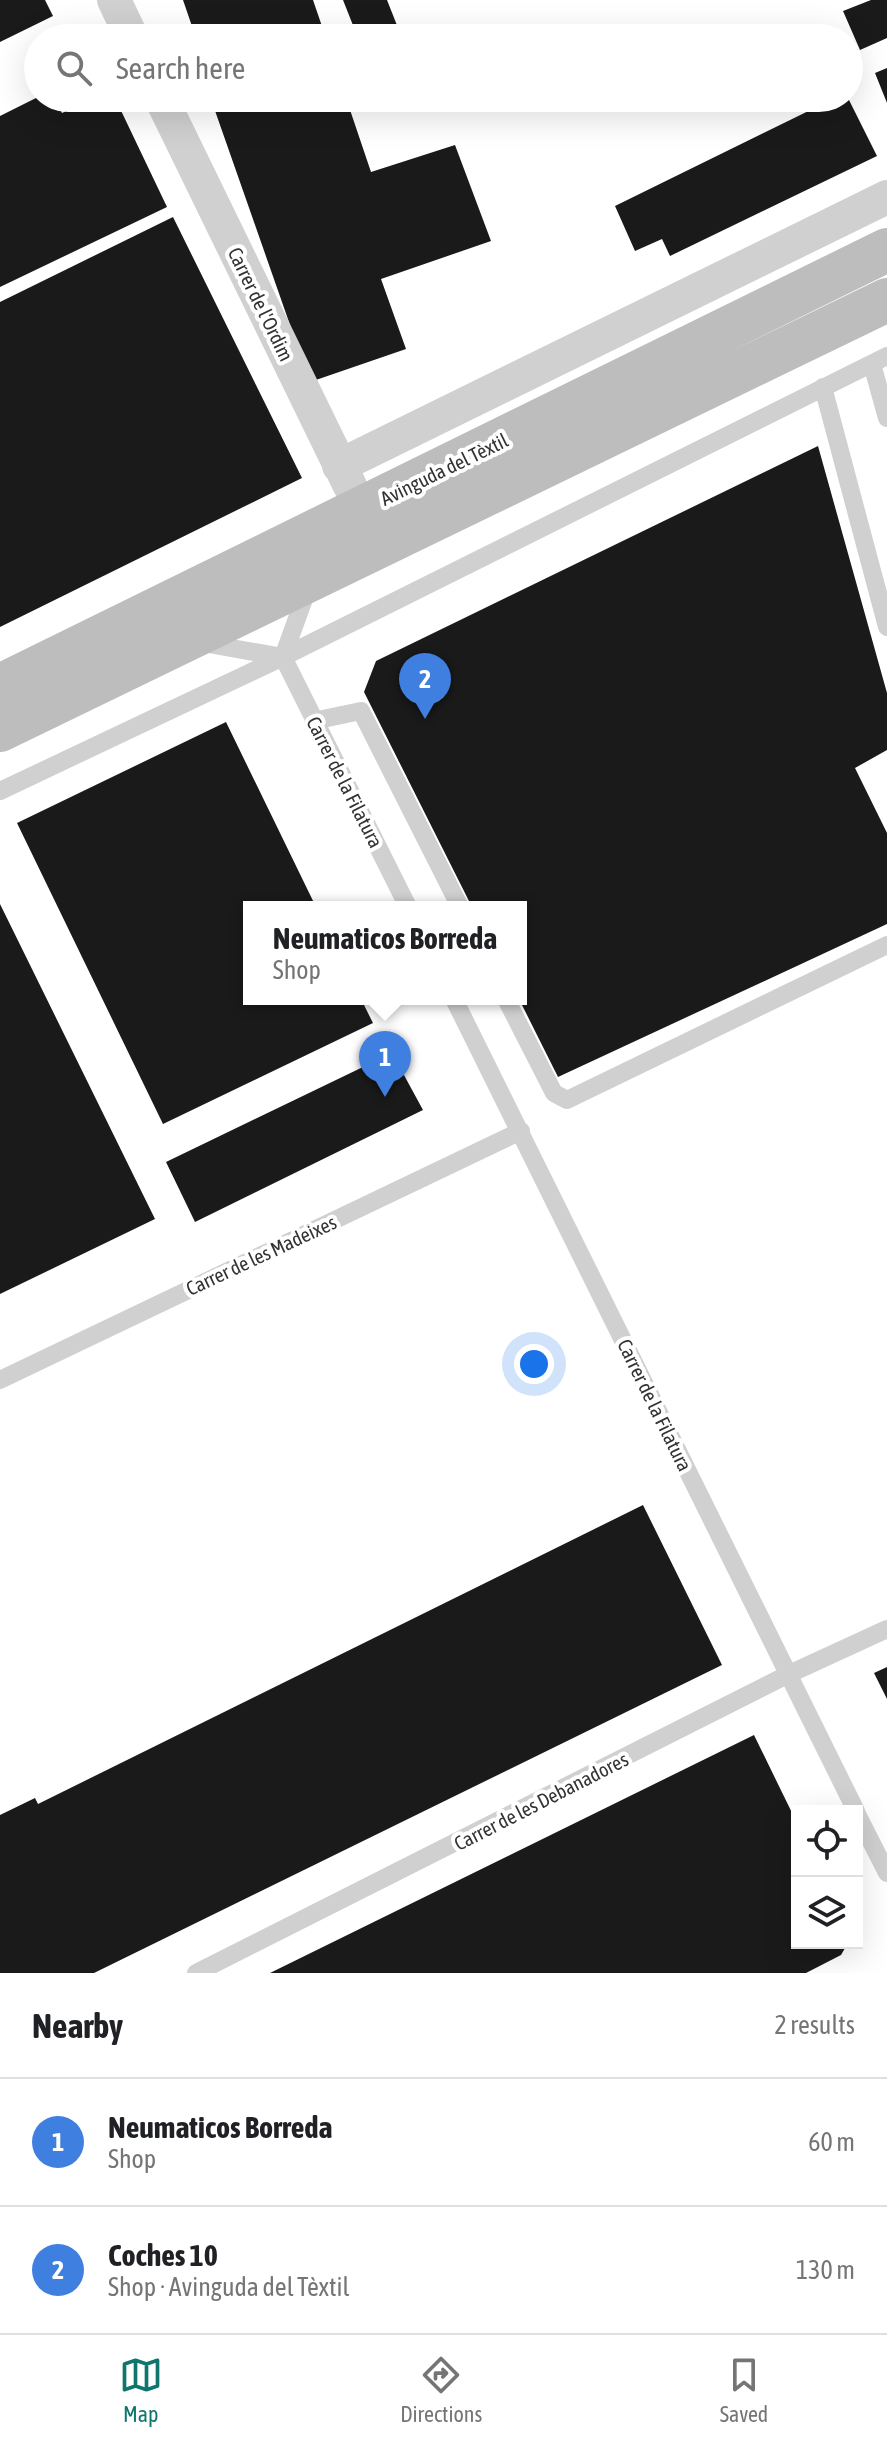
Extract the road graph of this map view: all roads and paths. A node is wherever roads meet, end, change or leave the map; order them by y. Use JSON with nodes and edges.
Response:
{"nodes":[{"id":1,"x":114,"y":0,"type":"edge"},
{"id":2,"x":125,"y":24,"type":"edge"},
{"id":3,"x":168,"y":112,"type":"edge"},
{"id":4,"x":887,"y":197,"type":"edge"},
{"id":5,"x":887,"y":250,"type":"edge"},
{"id":6,"x":887,"y":300,"type":"edge"},
{"id":7,"x":880,"y":360,"type":"edge"},
{"id":8,"x":823,"y":387,"type":"junction"},
{"id":9,"x":887,"y":418,"type":"edge"},
{"id":10,"x":339,"y":466,"type":"junction"},
{"id":11,"x":363,"y":509,"type":"junction"},
{"id":12,"x":311,"y":580,"type":"junction"},
{"id":13,"x":887,"y":627,"type":"edge"},
{"id":14,"x":183,"y":641,"type":"junction"},
{"id":15,"x":283,"y":657,"type":"junction"},
{"id":16,"x":0,"y":686,"type":"edge"},
{"id":17,"x":313,"y":721,"type":"junction"},
{"id":18,"x":0,"y":730,"type":"edge"},
{"id":19,"x":0,"y":791,"type":"edge"},
{"id":20,"x":405,"y":901,"type":"edge"},
{"id":21,"x":457,"y":901,"type":"edge"},
{"id":22,"x":887,"y":945,"type":"edge"},
{"id":23,"x":457,"y":1005,"type":"edge"},
{"id":24,"x":509,"y":1005,"type":"edge"},
{"id":25,"x":521,"y":1131,"type":"junction"},
{"id":26,"x":0,"y":1380,"type":"edge"},
{"id":27,"x":887,"y":1629,"type":"edge"},
{"id":28,"x":787,"y":1675,"type":"junction"},
{"id":29,"x":852,"y":1805,"type":"edge"},
{"id":30,"x":863,"y":1826,"type":"edge"},
{"id":31,"x":887,"y":1873,"type":"edge"},
{"id":32,"x":196,"y":1973,"type":"edge"}],
"edges":[{"from":1,"to":2,"type":"street"},
{"from":3,"to":10,"type":"street","name":"Carrer de l'Ordim"},
{"from":4,"to":10,"type":"street"},
{"from":5,"to":11,"type":"street","name":"Avinguda del Tèxtil"},
{"from":6,"to":12,"type":"street","name":"Avinguda del Tèxtil"},
{"from":7,"to":8,"type":"lane"},
{"from":7,"to":9,"type":"lane"},
{"from":8,"to":13,"type":"lane"},
{"from":8,"to":15,"type":"lane"},
{"from":10,"to":11,"type":"street","name":"Carrer de l'Ordim"},
{"from":11,"to":16,"type":"street","name":"Avinguda del Tèxtil"},
{"from":12,"to":14,"type":"street","name":"Avinguda del Tèxtil"},
{"from":12,"to":15,"type":"lane"},
{"from":14,"to":15,"type":"lane"},
{"from":14,"to":18,"type":"street","name":"Avinguda del Tèxtil"},
{"from":15,"to":17,"type":"lane","name":"Carrer de la Filatura"},
{"from":15,"to":19,"type":"lane"},
{"from":17,"to":20,"type":"lane","name":"Carrer de la Filatura"},
{"from":17,"to":21,"type":"lane"},
{"from":22,"to":24,"type":"lane"},
{"from":23,"to":25,"type":"lane","name":"Carrer de la Filatura"},
{"from":25,"to":26,"type":"lane","name":"Carrer de les Madeixes"},
{"from":25,"to":28,"type":"lane","name":"Carrer de la Filatura"},
{"from":27,"to":28,"type":"lane","name":"Carrer de les Debanadores"},
{"from":28,"to":29,"type":"lane","name":"Carrer de la Filatura"},
{"from":28,"to":32,"type":"lane","name":"Carrer de les Debanadores"},
{"from":30,"to":31,"type":"lane","name":"Carrer de la Filatura"}]}
